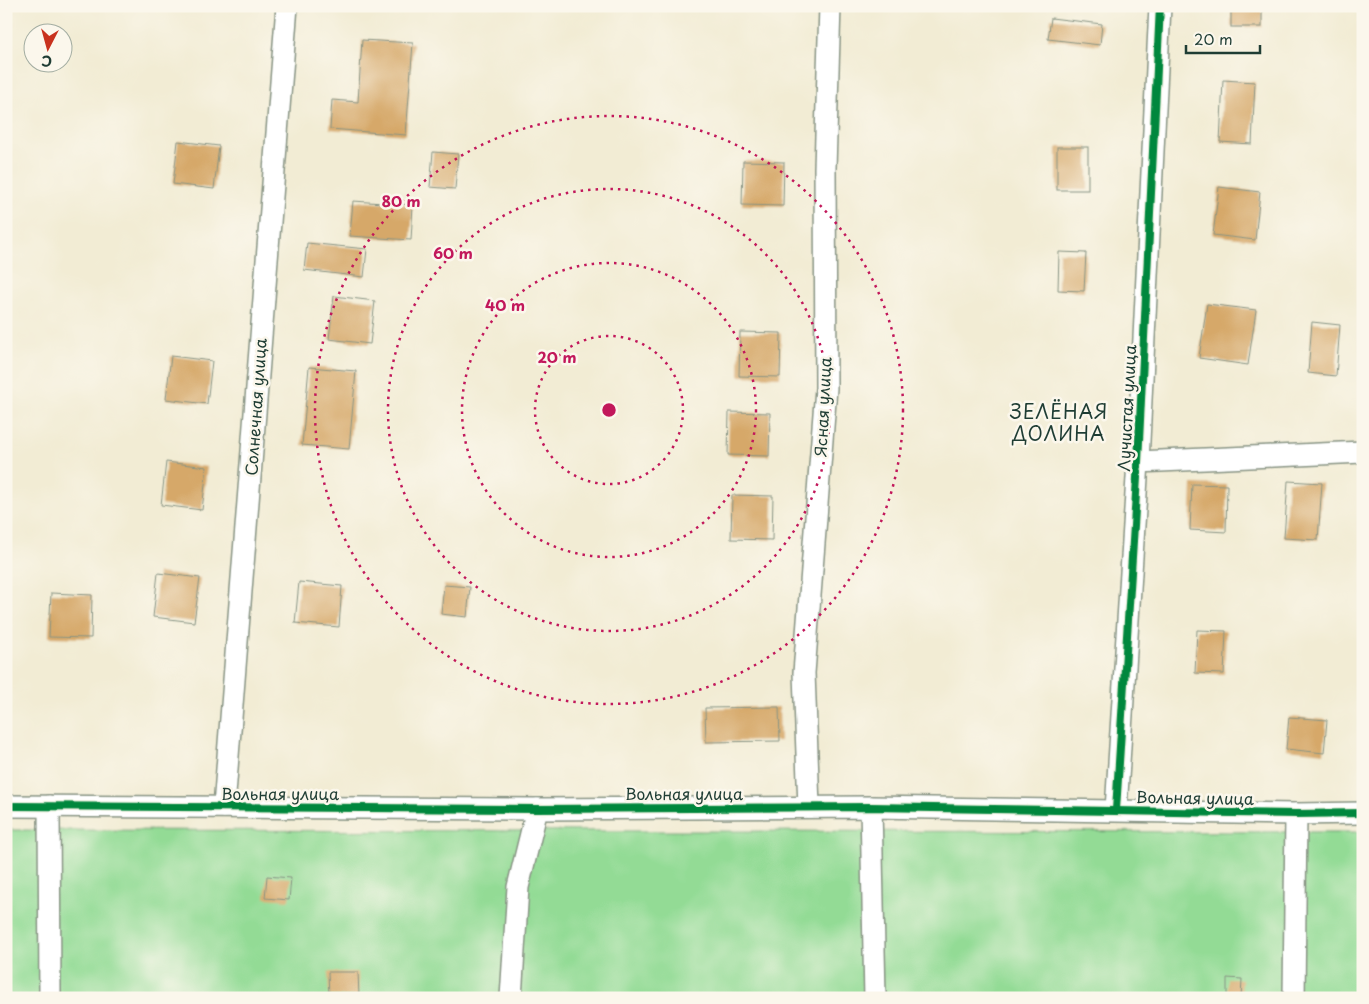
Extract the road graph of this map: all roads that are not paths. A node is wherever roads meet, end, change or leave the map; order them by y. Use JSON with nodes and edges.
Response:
{"nodes":[{"id":1,"x":287,"y":6,"type":"edge"},
{"id":2,"x":830,"y":6,"type":"edge"},
{"id":3,"x":1160,"y":6,"type":"edge"},
{"id":4,"x":1363,"y":452,"type":"edge"},
{"id":5,"x":1138,"y":462,"type":"junction"},
{"id":6,"x":6,"y":806,"type":"edge"},
{"id":7,"x":49,"y":806,"type":"junction"},
{"id":8,"x":224,"y":807,"type":"junction"},
{"id":9,"x":809,"y":807,"type":"junction"},
{"id":10,"x":871,"y":807,"type":"junction"},
{"id":11,"x":537,"y":809,"type":"junction"},
{"id":12,"x":1116,"y":810,"type":"junction"},
{"id":13,"x":1363,"y":813,"type":"edge"},
{"id":14,"x":1296,"y":814,"type":"junction"},
{"id":15,"x":50,"y":998,"type":"edge"},
{"id":16,"x":511,"y":998,"type":"edge"},
{"id":17,"x":875,"y":998,"type":"edge"},
{"id":18,"x":1294,"y":998,"type":"edge"}],
"edges":[{"from":1,"to":8,"type":"street","name":"Солнечная улица"},
{"from":2,"to":9,"type":"street","name":"Ясная улица"},
{"from":3,"to":5,"type":"street","name":"Лучистая улица"},
{"from":4,"to":5,"type":"street"},
{"from":5,"to":12,"type":"street","name":"Лучистая улица"},
{"from":6,"to":7,"type":"street","name":"Вольная улица"},
{"from":7,"to":8,"type":"street","name":"Вольная улица"},
{"from":7,"to":15,"type":"street"},
{"from":8,"to":11,"type":"street","name":"Вольная улица"},
{"from":9,"to":10,"type":"street","name":"Вольная улица"},
{"from":9,"to":11,"type":"street","name":"Вольная улица"},
{"from":10,"to":12,"type":"street","name":"Вольная улица"},
{"from":10,"to":17,"type":"street"},
{"from":11,"to":16,"type":"street"},
{"from":12,"to":14,"type":"street","name":"Вольная улица"},
{"from":13,"to":14,"type":"street","name":"Вольная улица"},
{"from":14,"to":18,"type":"street"}]}
